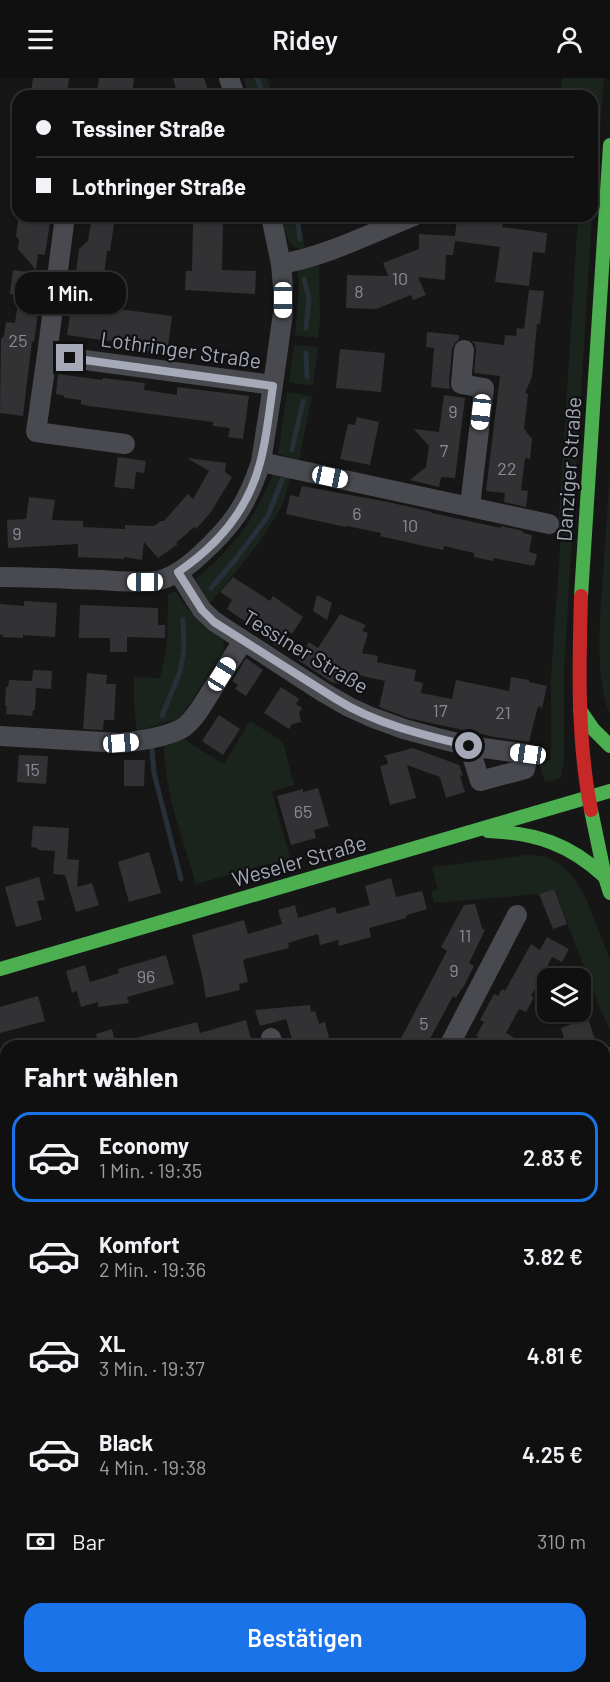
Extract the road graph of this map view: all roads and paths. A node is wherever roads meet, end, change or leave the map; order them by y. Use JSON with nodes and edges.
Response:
{"nodes":[{"id":1,"x":610,"y":145,"type":"edge"},
{"id":2,"x":599,"y":199,"type":"edge"},
{"id":3,"x":598,"y":221,"type":"edge"},
{"id":4,"x":64,"y":222,"type":"edge"},
{"id":5,"x":271,"y":222,"type":"edge"},
{"id":6,"x":399,"y":222,"type":"edge"},
{"id":7,"x":598,"y":222,"type":"edge"},
{"id":8,"x":281,"y":264,"type":"junction"},
{"id":9,"x":464,"y":350,"type":"dead end"},
{"id":10,"x":47,"y":355,"type":"junction"},
{"id":11,"x":273,"y":386,"type":"junction"},
{"id":12,"x":125,"y":444,"type":"dead end"},
{"id":13,"x":261,"y":462,"type":"junction"},
{"id":14,"x":470,"y":506,"type":"junction"},
{"id":15,"x":549,"y":524,"type":"dead end"},
{"id":16,"x":178,"y":572,"type":"junction"},
{"id":17,"x":0,"y":577,"type":"edge"},
{"id":18,"x":243,"y":641,"type":"junction"},
{"id":19,"x":580,"y":710,"type":"junction"},
{"id":20,"x":0,"y":736,"type":"edge"},
{"id":21,"x":469,"y":746,"type":"dead end"},
{"id":22,"x":610,"y":746,"type":"edge"},
{"id":23,"x":610,"y":791,"type":"edge"},
{"id":24,"x":589,"y":797,"type":"junction"},
{"id":25,"x":472,"y":831,"type":"junction"},
{"id":26,"x":605,"y":877,"type":"junction"},
{"id":27,"x":610,"y":893,"type":"edge"},
{"id":28,"x":517,"y":915,"type":"dead end"},
{"id":29,"x":0,"y":969,"type":"edge"},
{"id":30,"x":452,"y":1040,"type":"edge"}],
"edges":[{"from":1,"to":2,"type":"main road","name":"Danziger Straße"},
{"from":2,"to":3,"type":"main road","name":"Danziger Straße"},
{"from":4,"to":10,"type":"street"},
{"from":5,"to":8,"type":"street"},
{"from":6,"to":8,"type":"street"},
{"from":7,"to":19,"type":"main road","name":"Danziger Straße"},
{"from":8,"to":11,"type":"street"},
{"from":9,"to":14,"type":"street"},
{"from":10,"to":11,"type":"street","name":"Lothringer Straße"},
{"from":10,"to":12,"type":"street"},
{"from":11,"to":13,"type":"street"},
{"from":13,"to":14,"type":"street"},
{"from":13,"to":16,"type":"street"},
{"from":14,"to":15,"type":"street"},
{"from":16,"to":17,"type":"street"},
{"from":16,"to":18,"type":"street","name":"Tessiner Straße"},
{"from":18,"to":20,"type":"street"},
{"from":18,"to":21,"type":"street","name":"Tessiner Straße"},
{"from":19,"to":22,"type":"main road"},
{"from":19,"to":24,"type":"main road","name":"Danziger Straße"},
{"from":23,"to":24,"type":"main road","name":"Weseler Straße"},
{"from":24,"to":25,"type":"main road","name":"Weseler Straße"},
{"from":24,"to":26,"type":"main road","name":"Danziger Straße"},
{"from":25,"to":26,"type":"main road"},
{"from":25,"to":29,"type":"main road","name":"Weseler Straße"},
{"from":26,"to":27,"type":"main road","name":"Danziger Straße"},
{"from":28,"to":30,"type":"street"}]}
